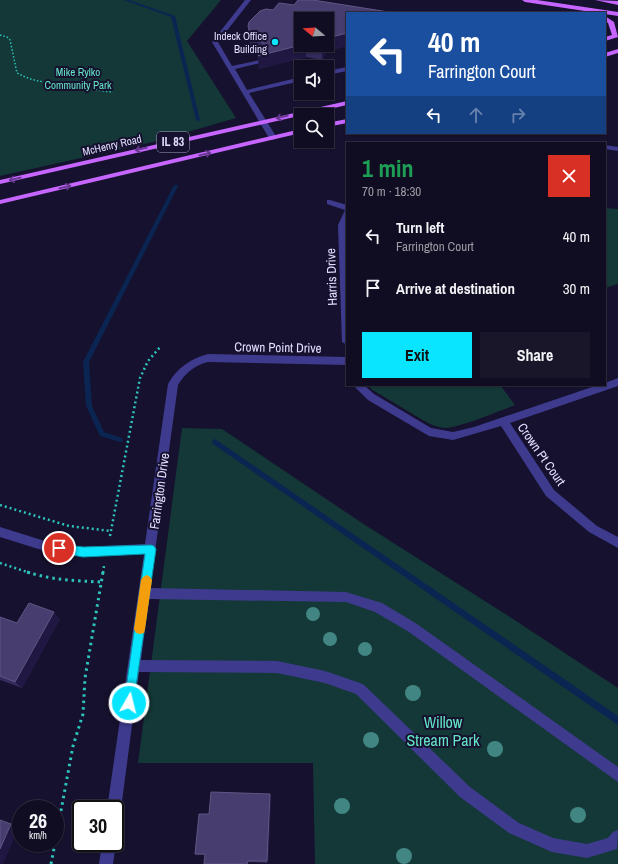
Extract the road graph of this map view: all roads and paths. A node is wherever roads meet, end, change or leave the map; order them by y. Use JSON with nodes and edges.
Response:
{"nodes":[{"id":1,"x":248,"y":0,"type":"edge"},
{"id":2,"x":525,"y":0,"type":"edge"},
{"id":3,"x":598,"y":0,"type":"edge"},
{"id":4,"x":618,"y":3,"type":"edge"},
{"id":5,"x":597,"y":12,"type":"edge"},
{"id":6,"x":606,"y":13,"type":"edge"},
{"id":7,"x":618,"y":14,"type":"edge"},
{"id":8,"x":606,"y":19,"type":"edge"},
{"id":9,"x":0,"y":35,"type":"edge"},
{"id":10,"x":617,"y":35,"type":"edge"},
{"id":11,"x":606,"y":39,"type":"edge"},
{"id":12,"x":618,"y":51,"type":"edge"},
{"id":13,"x":606,"y":55,"type":"edge"},
{"id":14,"x":265,"y":61,"type":"edge"},
{"id":15,"x":230,"y":68,"type":"junction"},
{"id":16,"x":346,"y":69,"type":"edge"},
{"id":17,"x":334,"y":72,"type":"edge"},
{"id":18,"x":294,"y":81,"type":"edge"},
{"id":19,"x":113,"y":92,"type":"dead end"},
{"id":20,"x":245,"y":92,"type":"junction"},
{"id":21,"x":346,"y":103,"type":"edge"},
{"id":22,"x":346,"y":120,"type":"edge"},
{"id":23,"x":263,"y":122,"type":"junction"},
{"id":24,"x":334,"y":123,"type":"edge"},
{"id":25,"x":294,"y":133,"type":"edge"},
{"id":26,"x":273,"y":138,"type":"junction"},
{"id":27,"x":606,"y":148,"type":"edge"},
{"id":28,"x":618,"y":149,"type":"edge"},
{"id":29,"x":0,"y":182,"type":"edge"},
{"id":30,"x":0,"y":202,"type":"edge"},
{"id":31,"x":330,"y":202,"type":"dead end"},
{"id":32,"x":346,"y":208,"type":"edge"},
{"id":33,"x":346,"y":215,"type":"edge"},
{"id":34,"x":346,"y":319,"type":"edge"},
{"id":35,"x":161,"y":346,"type":"dead end"},
{"id":36,"x":208,"y":358,"type":"joint"},
{"id":37,"x":346,"y":361,"type":"edge"},
{"id":38,"x":618,"y":382,"type":"edge"},
{"id":39,"x":359,"y":386,"type":"edge"},
{"id":40,"x":503,"y":422,"type":"junction"},
{"id":41,"x":0,"y":505,"type":"edge"},
{"id":42,"x":111,"y":531,"type":"junction"},
{"id":43,"x":0,"y":532,"type":"edge"},
{"id":44,"x":618,"y":544,"type":"edge"},
{"id":45,"x":151,"y":549,"type":"junction"},
{"id":46,"x":105,"y":551,"type":"junction"},
{"id":47,"x":0,"y":564,"type":"edge"},
{"id":48,"x":102,"y":582,"type":"junction"},
{"id":49,"x":145,"y":593,"type":"junction"},
{"id":50,"x":135,"y":666,"type":"junction"},
{"id":51,"x":618,"y":775,"type":"edge"},
{"id":52,"x":63,"y":800,"type":"edge"},
{"id":53,"x":115,"y":800,"type":"edge"},
{"id":54,"x":618,"y":837,"type":"edge"},
{"id":55,"x":53,"y":852,"type":"edge"},
{"id":56,"x":108,"y":852,"type":"edge"},
{"id":57,"x":51,"y":864,"type":"edge"},
{"id":58,"x":106,"y":864,"type":"edge"}],
"edges":[{"from":1,"to":15,"type":"street"},
{"from":2,"to":5,"type":"main road"},
{"from":3,"to":4,"type":"main road"},
{"from":6,"to":7,"type":"main road"},
{"from":8,"to":10,"type":"main road"},
{"from":9,"to":19,"type":"path"},
{"from":10,"to":11,"type":"main road"},
{"from":12,"to":13,"type":"main road"},
{"from":14,"to":15,"type":"street"},
{"from":15,"to":20,"type":"street"},
{"from":16,"to":17,"type":"street"},
{"from":18,"to":20,"type":"street"},
{"from":20,"to":23,"type":"street"},
{"from":21,"to":23,"type":"main road","name":"McHenry Road","number":"IL 83","one_way":true},
{"from":22,"to":24,"type":"main road"},
{"from":23,"to":26,"type":"street"},
{"from":23,"to":29,"type":"main road","name":"McHenry Road","number":"IL 83","one_way":true},
{"from":25,"to":26,"type":"main road","number":"IL 83"},
{"from":30,"to":26,"type":"main road","number":"IL 83","one_way":true},
{"from":27,"to":28,"type":"street"},
{"from":31,"to":32,"type":"street"},
{"from":33,"to":34,"type":"street","name":"Harris Drive"},
{"from":35,"to":42,"type":"path"},
{"from":36,"to":37,"type":"street","name":"Crown Point Drive"},
{"from":36,"to":45,"type":"street","name":"Farrington Drive"},
{"from":38,"to":40,"type":"street"},
{"from":39,"to":40,"type":"street"},
{"from":40,"to":44,"type":"street","name":"Crown Pt Court"},
{"from":41,"to":42,"type":"path"},
{"from":42,"to":46,"type":"path"},
{"from":43,"to":46,"type":"street"},
{"from":45,"to":46,"type":"street"},
{"from":45,"to":49,"type":"street","name":"Farrington Drive"},
{"from":46,"to":48,"type":"path"},
{"from":47,"to":48,"type":"path"},
{"from":48,"to":52,"type":"path"},
{"from":49,"to":50,"type":"street","name":"Farrington Drive"},
{"from":49,"to":51,"type":"street"},
{"from":50,"to":53,"type":"street","name":"Farrington Drive"},
{"from":50,"to":54,"type":"street"},
{"from":55,"to":57,"type":"path"},
{"from":56,"to":58,"type":"street"}]}
